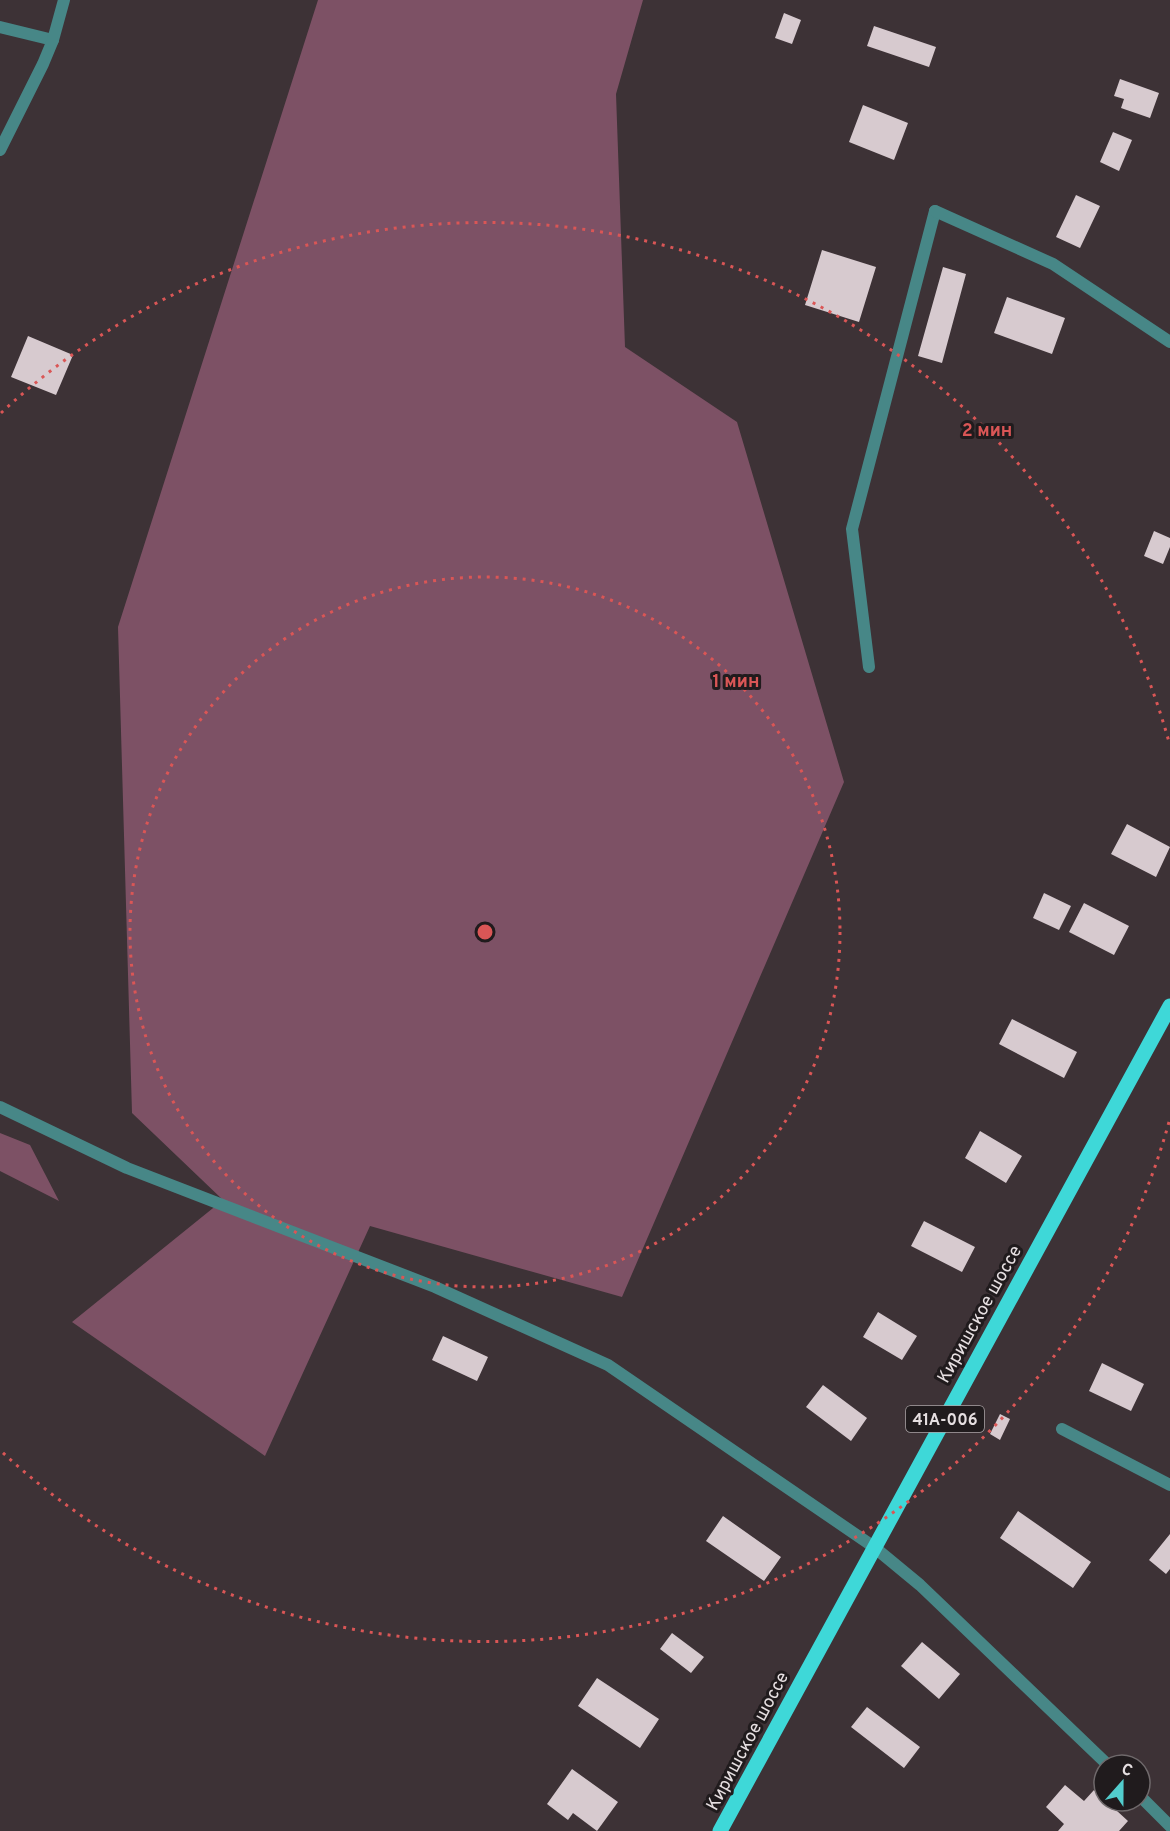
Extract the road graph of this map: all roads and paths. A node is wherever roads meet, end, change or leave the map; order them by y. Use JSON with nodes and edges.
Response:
{"nodes":[{"id":1,"x":64,"y":0,"type":"edge"},
{"id":2,"x":0,"y":27,"type":"edge"},
{"id":3,"x":53,"y":40,"type":"junction"},
{"id":4,"x":0,"y":150,"type":"edge"},
{"id":5,"x":1170,"y":342,"type":"edge"},
{"id":6,"x":869,"y":668,"type":"dead end"},
{"id":7,"x":1170,"y":1006,"type":"edge"},
{"id":8,"x":0,"y":1107,"type":"edge"},
{"id":9,"x":1062,"y":1429,"type":"dead end"},
{"id":10,"x":1170,"y":1485,"type":"edge"},
{"id":11,"x":874,"y":1547,"type":"junction"},
{"id":12,"x":1095,"y":1753,"type":"edge"},
{"id":13,"x":1152,"y":1808,"type":"edge"},
{"id":14,"x":1170,"y":1826,"type":"edge"},
{"id":15,"x":720,"y":1831,"type":"edge"}],
"edges":[{"from":1,"to":3,"type":"street"},
{"from":2,"to":3,"type":"street"},
{"from":3,"to":4,"type":"street"},
{"from":5,"to":6,"type":"street"},
{"from":7,"to":11,"type":"main road","name":"Киришское шоссе","number":"41А-006"},
{"from":8,"to":11,"type":"street"},
{"from":9,"to":10,"type":"street"},
{"from":11,"to":12,"type":"street"},
{"from":11,"to":15,"type":"main road","name":"Киришское шоссе","number":"41А-006"},
{"from":13,"to":14,"type":"street"}]}
